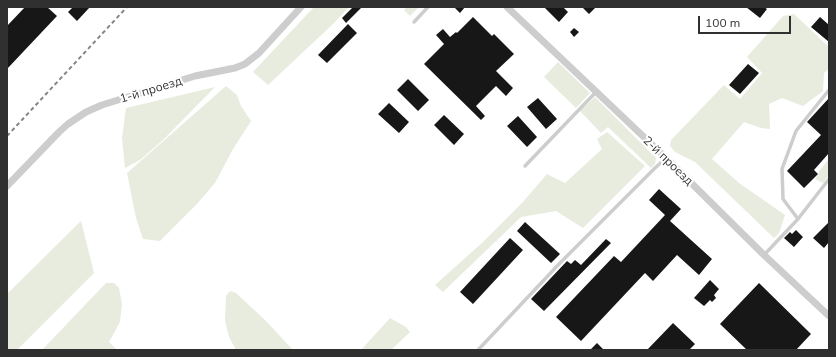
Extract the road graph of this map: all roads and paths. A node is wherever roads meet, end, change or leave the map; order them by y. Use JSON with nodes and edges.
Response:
{"nodes":[{"id":1,"x":301,"y":7,"type":"edge"},
{"id":2,"x":428,"y":7,"type":"edge"},
{"id":3,"x":507,"y":7,"type":"edge"},
{"id":4,"x":414,"y":22,"type":"dead end"},
{"id":5,"x":829,"y":90,"type":"edge"},
{"id":6,"x":596,"y":92,"type":"junction"},
{"id":7,"x":666,"y":158,"type":"junction"},
{"id":8,"x":525,"y":166,"type":"dead end"},
{"id":9,"x":829,"y":179,"type":"edge"},
{"id":10,"x":7,"y":186,"type":"edge"},
{"id":11,"x":798,"y":219,"type":"junction"},
{"id":12,"x":764,"y":255,"type":"junction"},
{"id":13,"x":829,"y":316,"type":"edge"},
{"id":14,"x":478,"y":350,"type":"edge"}],
"edges":[{"from":1,"to":10,"type":"street","name":"1-й проезд"},
{"from":2,"to":4,"type":"lane"},
{"from":3,"to":6,"type":"street","name":"2-й проезд"},
{"from":5,"to":11,"type":"lane"},
{"from":6,"to":7,"type":"street","name":"2-й проезд"},
{"from":6,"to":8,"type":"lane"},
{"from":7,"to":12,"type":"street","name":"2-й проезд"},
{"from":7,"to":14,"type":"lane"},
{"from":9,"to":11,"type":"lane"},
{"from":11,"to":12,"type":"lane"},
{"from":12,"to":13,"type":"street","name":"2-й проезд"}]}
